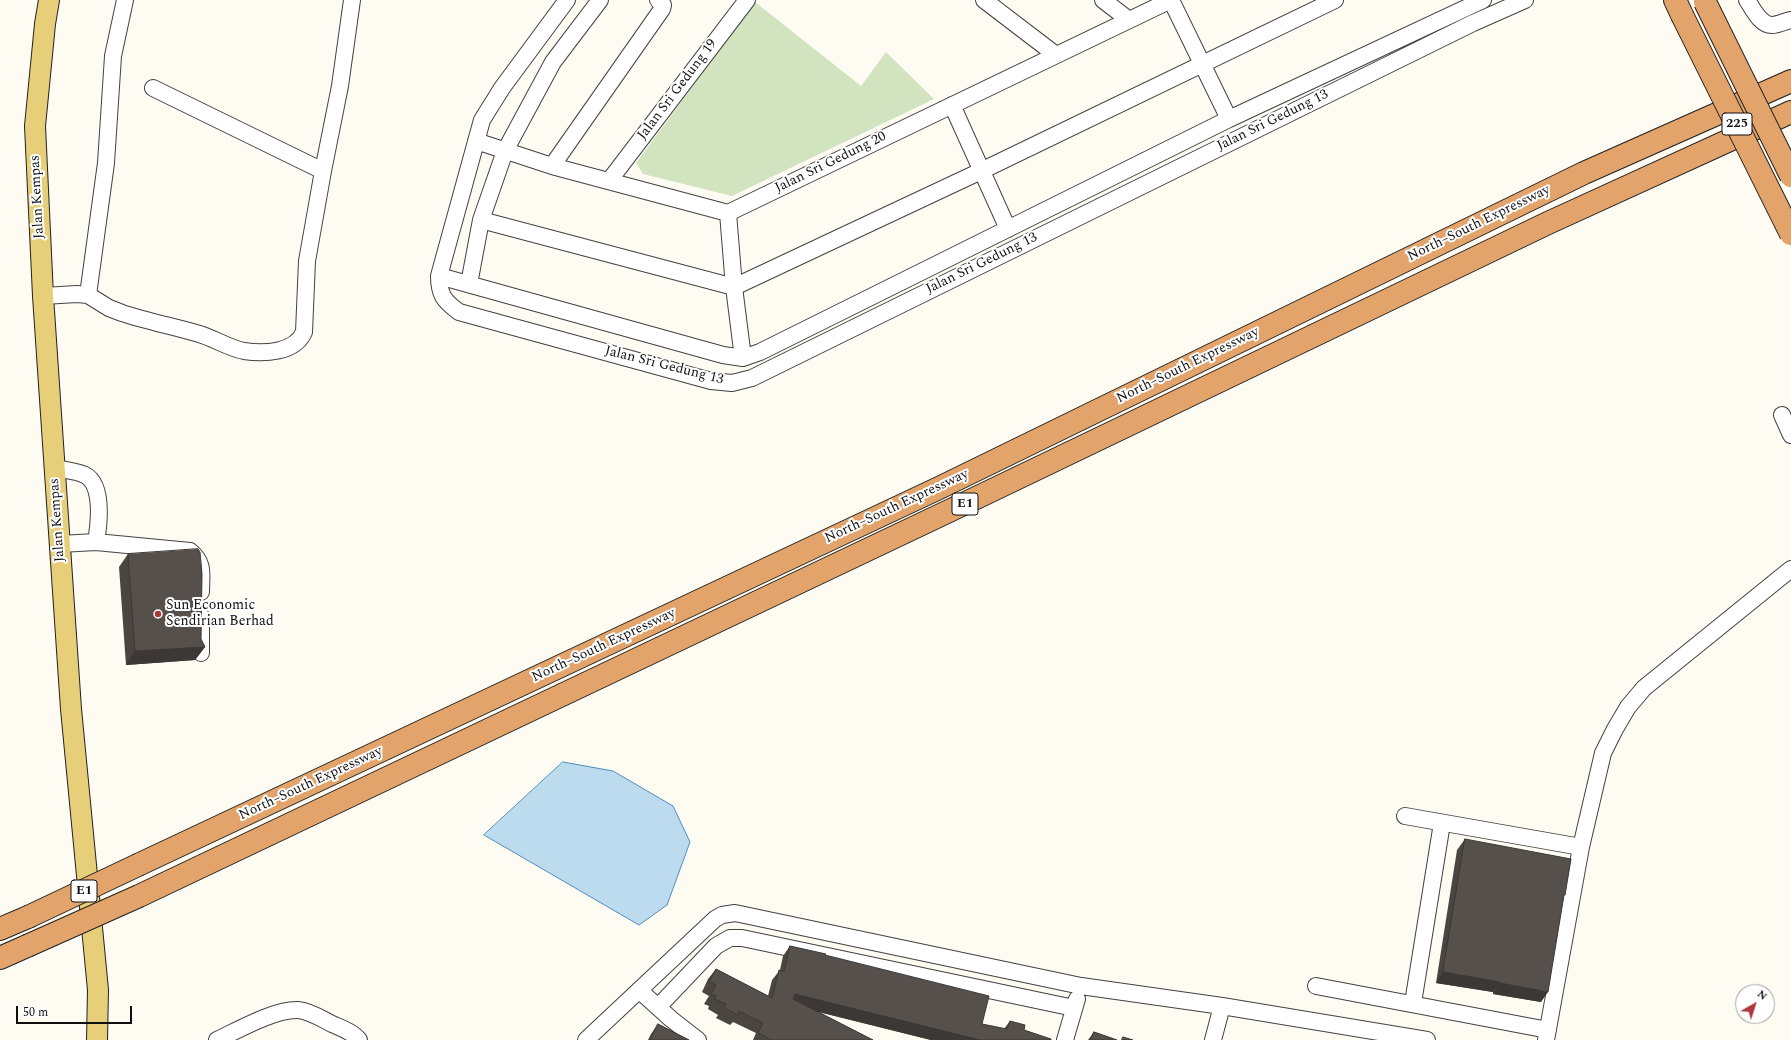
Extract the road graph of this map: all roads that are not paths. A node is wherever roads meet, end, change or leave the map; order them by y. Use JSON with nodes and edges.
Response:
{"nodes":[{"id":1,"x":49,"y":0,"type":"edge"},
{"id":2,"x":126,"y":0,"type":"edge"},
{"id":3,"x":352,"y":0,"type":"edge"},
{"id":4,"x":567,"y":0,"type":"edge"},
{"id":5,"x":600,"y":0,"type":"edge"},
{"id":6,"x":658,"y":0,"type":"edge"},
{"id":7,"x":747,"y":0,"type":"edge"},
{"id":8,"x":984,"y":0,"type":"edge"},
{"id":9,"x":1103,"y":0,"type":"edge"},
{"id":10,"x":1171,"y":0,"type":"edge"},
{"id":11,"x":1335,"y":0,"type":"edge"},
{"id":12,"x":1483,"y":0,"type":"edge"},
{"id":13,"x":1525,"y":0,"type":"edge"},
{"id":14,"x":1747,"y":0,"type":"edge"},
{"id":15,"x":1704,"y":1,"type":"edge"},
{"id":16,"x":1463,"y":4,"type":"edge"},
{"id":17,"x":1679,"y":7,"type":"edge"},
{"id":18,"x":1129,"y":20,"type":"junction"},
{"id":19,"x":1791,"y":20,"type":"edge"},
{"id":20,"x":1472,"y":23,"type":"junction"},
{"id":21,"x":1056,"y":55,"type":"junction"},
{"id":22,"x":1202,"y":64,"type":"junction"},
{"id":23,"x":1791,"y":81,"type":"edge"},
{"id":24,"x":153,"y":88,"type":"dead end"},
{"id":25,"x":952,"y":105,"type":"junction"},
{"id":26,"x":1791,"y":112,"type":"edge"},
{"id":27,"x":1229,"y":119,"type":"junction"},
{"id":28,"x":476,"y":141,"type":"junction"},
{"id":29,"x":505,"y":151,"type":"junction"},
{"id":30,"x":552,"y":166,"type":"junction"},
{"id":31,"x":323,"y":171,"type":"junction"},
{"id":32,"x":981,"y":171,"type":"junction"},
{"id":33,"x":1791,"y":176,"type":"edge"},
{"id":34,"x":609,"y":181,"type":"junction"},
{"id":35,"x":728,"y":213,"type":"junction"},
{"id":36,"x":481,"y":220,"type":"junction"},
{"id":37,"x":1008,"y":229,"type":"junction"},
{"id":38,"x":1791,"y":234,"type":"edge"},
{"id":39,"x":440,"y":276,"type":"junction"},
{"id":40,"x":469,"y":284,"type":"junction"},
{"id":41,"x":734,"y":287,"type":"junction"},
{"id":42,"x":88,"y":295,"type":"junction"},
{"id":43,"x":43,"y":296,"type":"junction"},
{"id":44,"x":742,"y":358,"type":"junction"},
{"id":45,"x":1782,"y":415,"type":"dead end"},
{"id":46,"x":1791,"y":435,"type":"edge"},
{"id":47,"x":55,"y":468,"type":"junction"},
{"id":48,"x":96,"y":542,"type":"junction"},
{"id":49,"x":60,"y":544,"type":"junction"},
{"id":50,"x":1791,"y":570,"type":"edge"},
{"id":51,"x":201,"y":653,"type":"edge"},
{"id":52,"x":1405,"y":816,"type":"dead end"},
{"id":53,"x":1442,"y":823,"type":"junction"},
{"id":54,"x":1581,"y":847,"type":"junction"},
{"id":55,"x":0,"y":929,"type":"edge"},
{"id":56,"x":0,"y":958,"type":"edge"},
{"id":57,"x":1081,"y":986,"type":"junction"},
{"id":58,"x":1316,"y":986,"type":"dead end"},
{"id":59,"x":639,"y":990,"type":"junction"},
{"id":60,"x":1413,"y":1003,"type":"junction"},
{"id":61,"x":1222,"y":1006,"type":"junction"},
{"id":62,"x":658,"y":1007,"type":"junction"},
{"id":63,"x":1074,"y":1008,"type":"junction"},
{"id":64,"x":1547,"y":1035,"type":"edge"},
{"id":65,"x":97,"y":1040,"type":"edge"},
{"id":66,"x":217,"y":1040,"type":"edge"},
{"id":67,"x":359,"y":1040,"type":"edge"},
{"id":68,"x":586,"y":1040,"type":"edge"},
{"id":69,"x":698,"y":1040,"type":"edge"},
{"id":70,"x":1064,"y":1040,"type":"edge"},
{"id":71,"x":1213,"y":1040,"type":"edge"},
{"id":72,"x":1427,"y":1040,"type":"edge"}],
"edges":[{"from":1,"to":43,"type":"main road","name":"Jalan Kempas"},
{"from":2,"to":42,"type":"street"},
{"from":3,"to":31,"type":"street"},
{"from":4,"to":28,"type":"street","name":"Jalan Sri Gedung 13"},
{"from":5,"to":29,"type":"street"},
{"from":6,"to":30,"type":"street"},
{"from":7,"to":34,"type":"street","name":"Jalan Sri Gedung 19"},
{"from":8,"to":21,"type":"street"},
{"from":9,"to":18,"type":"street"},
{"from":10,"to":18,"type":"street","name":"Jalan Sri Gedung 20"},
{"from":10,"to":22,"type":"street"},
{"from":11,"to":22,"type":"street"},
{"from":12,"to":16,"type":"street","name":"Jalan Sri Gedung 13"},
{"from":13,"to":20,"type":"street","name":"Jalan Sri Gedung 13"},
{"from":14,"to":19,"type":"street"},
{"from":15,"to":33,"type":"highway","number":"225","bridge":true},
{"from":16,"to":20,"type":"street"},
{"from":16,"to":27,"type":"street","name":"Jalan Sri Gedung 13"},
{"from":17,"to":38,"type":"highway","number":"225","bridge":true},
{"from":18,"to":21,"type":"street","name":"Jalan Sri Gedung 20"},
{"from":20,"to":39,"type":"street","name":"Jalan Sri Gedung 13"},
{"from":21,"to":25,"type":"street","name":"Jalan Sri Gedung 20"},
{"from":22,"to":27,"type":"street"},
{"from":22,"to":32,"type":"street"},
{"from":23,"to":55,"type":"highway","name":"North–South Expressway","number":"E1","bridge":true},
{"from":24,"to":31,"type":"street"},
{"from":25,"to":32,"type":"street"},
{"from":25,"to":35,"type":"street","name":"Jalan Sri Gedung 20"},
{"from":26,"to":56,"type":"highway","name":"North–South Expressway","number":"E1","bridge":true},
{"from":27,"to":37,"type":"street","name":"Jalan Sri Gedung 13"},
{"from":28,"to":29,"type":"street"},
{"from":28,"to":39,"type":"street","name":"Jalan Sri Gedung 13"},
{"from":29,"to":30,"type":"street"},
{"from":29,"to":36,"type":"street"},
{"from":30,"to":34,"type":"street"},
{"from":31,"to":42,"type":"street"},
{"from":32,"to":37,"type":"street"},
{"from":32,"to":41,"type":"street"},
{"from":34,"to":35,"type":"street"},
{"from":35,"to":41,"type":"street"},
{"from":36,"to":40,"type":"street"},
{"from":36,"to":41,"type":"street"},
{"from":37,"to":44,"type":"street","name":"Jalan Sri Gedung 13"},
{"from":39,"to":40,"type":"street","name":"Jalan Sri Gedung 13"},
{"from":40,"to":44,"type":"street","name":"Jalan Sri Gedung 13"},
{"from":41,"to":44,"type":"street"},
{"from":42,"to":43,"type":"street"},
{"from":43,"to":47,"type":"main road","name":"Jalan Kempas"},
{"from":45,"to":46,"type":"street"},
{"from":47,"to":48,"type":"street"},
{"from":47,"to":49,"type":"main road","name":"Jalan Kempas"},
{"from":48,"to":49,"type":"street"},
{"from":48,"to":51,"type":"street"},
{"from":49,"to":65,"type":"main road","name":"Jalan Kempas"},
{"from":50,"to":54,"type":"street"},
{"from":52,"to":53,"type":"street"},
{"from":53,"to":54,"type":"street"},
{"from":53,"to":60,"type":"street"},
{"from":54,"to":64,"type":"street"},
{"from":57,"to":59,"type":"street"},
{"from":57,"to":61,"type":"street"},
{"from":57,"to":63,"type":"street"},
{"from":58,"to":60,"type":"street"},
{"from":59,"to":62,"type":"street"},
{"from":59,"to":68,"type":"street"},
{"from":60,"to":64,"type":"street"},
{"from":61,"to":71,"type":"street"},
{"from":61,"to":72,"type":"street"},
{"from":62,"to":63,"type":"street"},
{"from":62,"to":69,"type":"street"},
{"from":63,"to":70,"type":"street"},
{"from":66,"to":67,"type":"street"}]}
